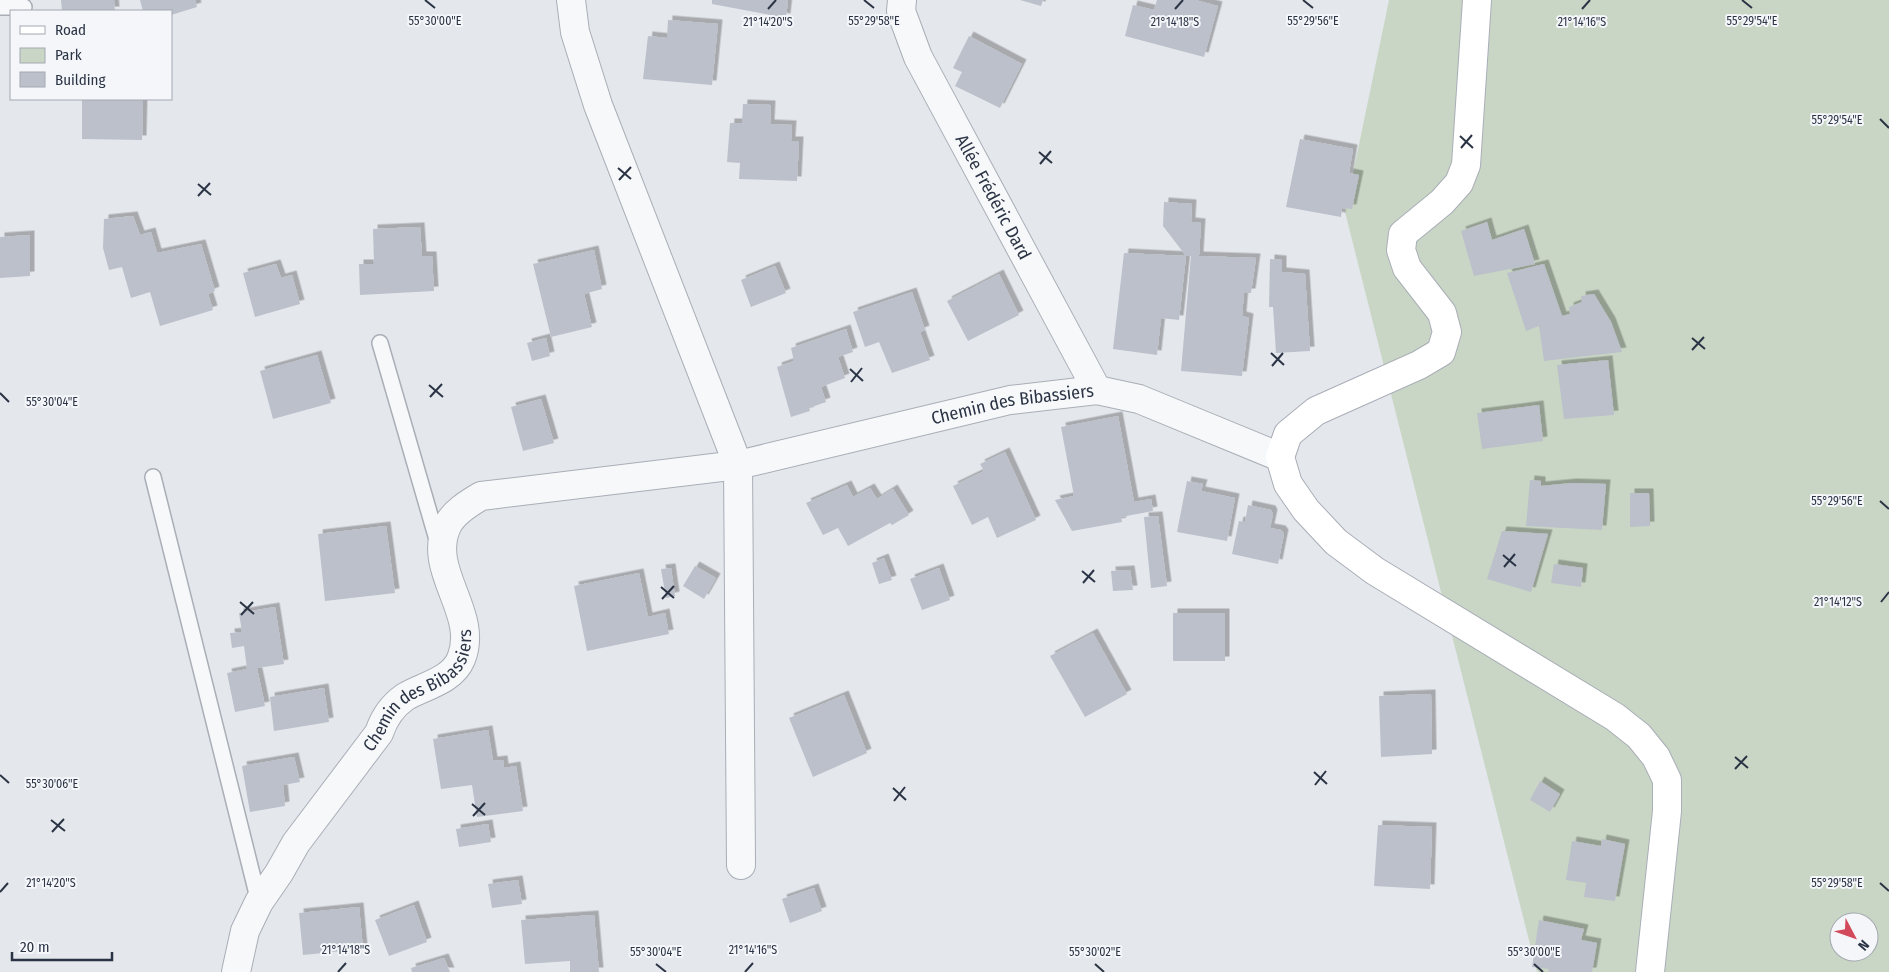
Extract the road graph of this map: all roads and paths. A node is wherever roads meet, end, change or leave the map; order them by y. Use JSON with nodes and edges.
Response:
{"nodes":[{"id":1,"x":571,"y":0,"type":"edge"},
{"id":2,"x":902,"y":0,"type":"edge"},
{"id":3,"x":1477,"y":0,"type":"edge"},
{"id":4,"x":0,"y":7,"type":"edge"},
{"id":5,"x":24,"y":7,"type":"dead end"},
{"id":6,"x":380,"y":343,"type":"dead end"},
{"id":7,"x":1097,"y":390,"type":"junction"},
{"id":8,"x":1280,"y":456,"type":"junction"},
{"id":9,"x":738,"y":465,"type":"junction"},
{"id":10,"x":152,"y":477,"type":"dead end"},
{"id":11,"x":445,"y":566,"type":"junction"},
{"id":12,"x":741,"y":865,"type":"dead end"},
{"id":13,"x":258,"y":902,"type":"junction"},
{"id":14,"x":236,"y":972,"type":"edge"},
{"id":15,"x":1650,"y":972,"type":"edge"}],
"edges":[{"from":1,"to":9,"type":"street"},
{"from":2,"to":7,"type":"street","name":"Allée Frédéric Dard"},
{"from":3,"to":8,"type":"main road"},
{"from":4,"to":5,"type":"lane"},
{"from":6,"to":11,"type":"lane"},
{"from":7,"to":8,"type":"street","name":"Chemin des Bibassiers"},
{"from":7,"to":9,"type":"street","name":"Chemin des Bibassiers"},
{"from":8,"to":15,"type":"main road"},
{"from":9,"to":11,"type":"street","name":"Chemin des Bibassiers"},
{"from":9,"to":12,"type":"street"},
{"from":10,"to":13,"type":"lane"},
{"from":11,"to":13,"type":"street","name":"Chemin des Bibassiers"},
{"from":13,"to":14,"type":"street","name":"Chemin des Bibassiers"}]}
